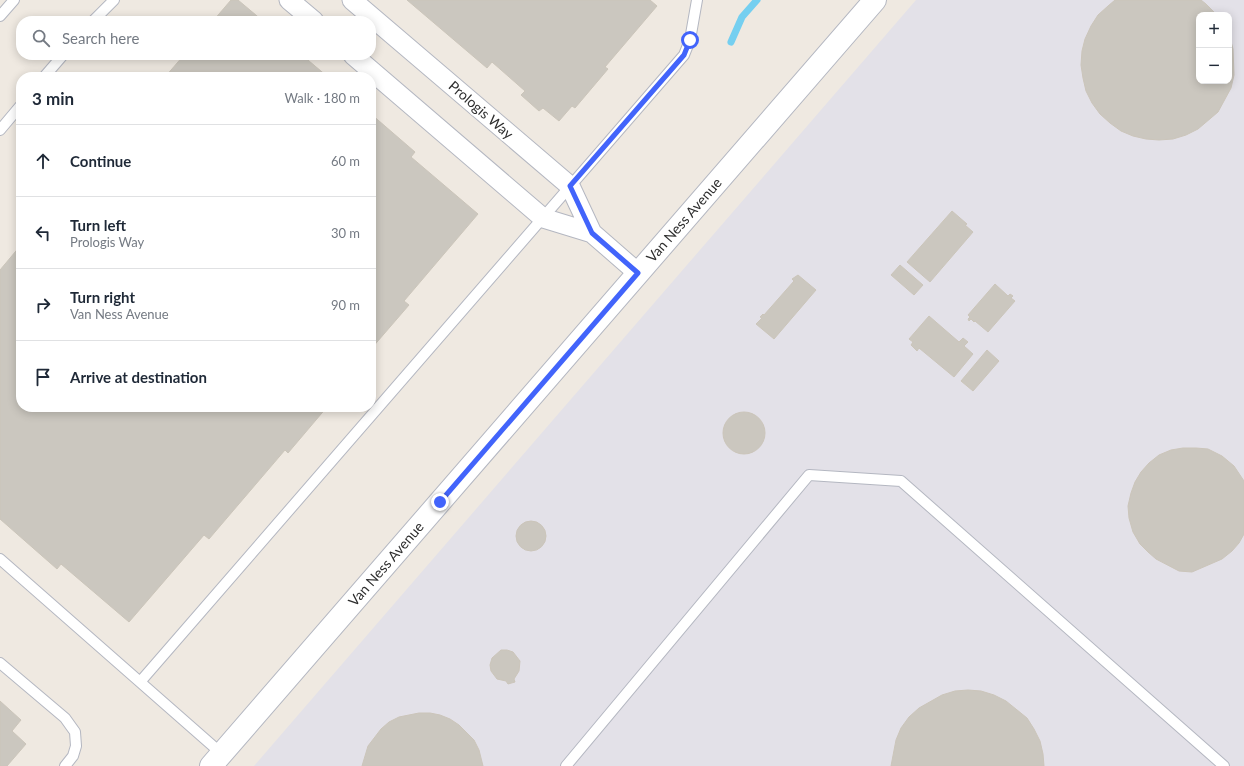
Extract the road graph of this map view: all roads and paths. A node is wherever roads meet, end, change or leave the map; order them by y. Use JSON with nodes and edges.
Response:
{"nodes":[{"id":1,"x":14,"y":0,"type":"edge"},
{"id":2,"x":114,"y":0,"type":"edge"},
{"id":3,"x":289,"y":0,"type":"edge"},
{"id":4,"x":352,"y":0,"type":"edge"},
{"id":5,"x":697,"y":0,"type":"edge"},
{"id":6,"x":875,"y":0,"type":"edge"},
{"id":7,"x":0,"y":16,"type":"edge"},
{"id":8,"x":98,"y":16,"type":"edge"},
{"id":9,"x":308,"y":16,"type":"edge"},
{"id":10,"x":371,"y":16,"type":"edge"},
{"id":11,"x":376,"y":20,"type":"edge"},
{"id":12,"x":59,"y":60,"type":"edge"},
{"id":13,"x":359,"y":60,"type":"edge"},
{"id":14,"x":48,"y":72,"type":"edge"},
{"id":15,"x":373,"y":72,"type":"edge"},
{"id":16,"x":376,"y":75,"type":"edge"},
{"id":17,"x":16,"y":111,"type":"edge"},
{"id":18,"x":0,"y":130,"type":"edge"},
{"id":19,"x":570,"y":186,"type":"junction"},
{"id":20,"x":543,"y":218,"type":"junction"},
{"id":21,"x":592,"y":233,"type":"junction"},
{"id":22,"x":638,"y":273,"type":"junction"},
{"id":23,"x":376,"y":410,"type":"edge"},
{"id":24,"x":375,"y":412,"type":"edge"},
{"id":25,"x":0,"y":559,"type":"edge"},
{"id":26,"x":0,"y":663,"type":"edge"},
{"id":27,"x":140,"y":682,"type":"junction"},
{"id":28,"x":216,"y":760,"type":"edge"},
{"id":29,"x":65,"y":766,"type":"edge"},
{"id":30,"x":566,"y":766,"type":"edge"},
{"id":31,"x":1224,"y":766,"type":"edge"}],
"edges":[{"from":1,"to":7,"type":"lane"},
{"from":2,"to":8,"type":"lane"},
{"from":3,"to":9,"type":"street"},
{"from":4,"to":10,"type":"street","name":"Prologis Way"},
{"from":5,"to":19,"type":"lane"},
{"from":6,"to":22,"type":"main road","name":"Van Ness Avenue"},
{"from":11,"to":19,"type":"street","name":"Prologis Way"},
{"from":12,"to":14,"type":"lane"},
{"from":13,"to":15,"type":"street","name":"Prologis Way"},
{"from":16,"to":20,"type":"street","name":"Prologis Way"},
{"from":17,"to":18,"type":"lane"},
{"from":19,"to":20,"type":"lane"},
{"from":19,"to":21,"type":"street","name":"Prologis Way"},
{"from":20,"to":21,"type":"street","name":"Prologis Way"},
{"from":20,"to":23,"type":"lane"},
{"from":21,"to":22,"type":"street","name":"Prologis Way"},
{"from":22,"to":28,"type":"main road","name":"Van Ness Avenue"},
{"from":24,"to":27,"type":"lane"},
{"from":25,"to":27,"type":"lane"},
{"from":26,"to":29,"type":"lane"},
{"from":27,"to":28,"type":"lane"},
{"from":30,"to":31,"type":"lane"}]}
